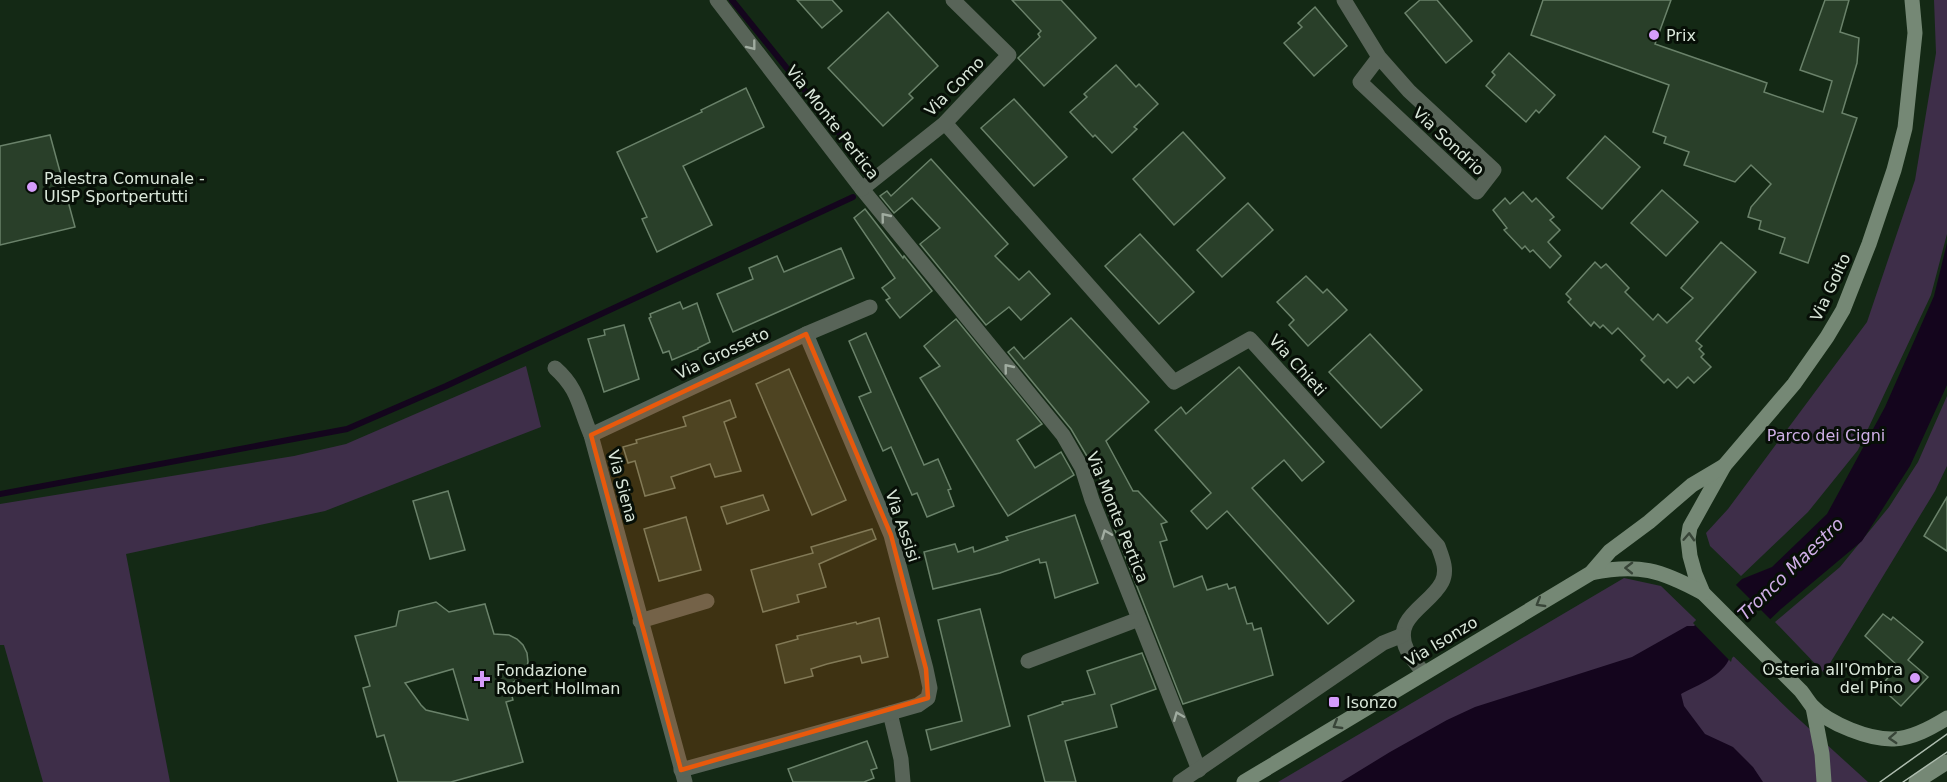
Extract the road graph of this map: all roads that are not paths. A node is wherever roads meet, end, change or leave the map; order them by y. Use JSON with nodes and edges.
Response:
{"nodes":[{"id":1,"x":717,"y":0,"type":"edge"},
{"id":2,"x":953,"y":0,"type":"edge"},
{"id":3,"x":1344,"y":0,"type":"edge"},
{"id":4,"x":1912,"y":0,"type":"edge"},
{"id":5,"x":1379,"y":57,"type":"junction"},
{"id":6,"x":945,"y":123,"type":"junction"},
{"id":7,"x":862,"y":189,"type":"junction"},
{"id":8,"x":870,"y":306,"type":"dead end"},
{"id":9,"x":806,"y":334,"type":"junction"},
{"id":10,"x":555,"y":368,"type":"dead end"},
{"id":11,"x":591,"y":435,"type":"junction"},
{"id":12,"x":1724,"y":466,"type":"junction"},
{"id":13,"x":1649,"y":522,"type":"joint"},
{"id":14,"x":1591,"y":573,"type":"junction"},
{"id":15,"x":1703,"y":593,"type":"junction"},
{"id":16,"x":707,"y":601,"type":"dead end"},
{"id":17,"x":1139,"y":619,"type":"junction"},
{"id":18,"x":640,"y":621,"type":"junction"},
{"id":19,"x":1403,"y":635,"type":"junction"},
{"id":20,"x":1028,"y":661,"type":"dead end"},
{"id":21,"x":1424,"y":673,"type":"junction"},
{"id":22,"x":1813,"y":707,"type":"junction"},
{"id":23,"x":890,"y":713,"type":"junction"},
{"id":24,"x":1947,"y":718,"type":"edge"},
{"id":25,"x":1947,"y":762,"type":"edge"},
{"id":26,"x":1199,"y":770,"type":"junction"},
{"id":27,"x":683,"y":776,"type":"edge"},
{"id":28,"x":903,"y":782,"type":"edge"},
{"id":29,"x":1180,"y":782,"type":"edge"},
{"id":30,"x":1244,"y":782,"type":"edge"},
{"id":31,"x":1824,"y":782,"type":"edge"},
{"id":32,"x":1916,"y":782,"type":"edge"}],
"edges":[{"from":1,"to":7,"type":"street","name":"Via Monte Pertica","one_way":true},
{"from":2,"to":6,"type":"street","name":"Via Como"},
{"from":3,"to":5,"type":"street","name":"Via Sondrio"},
{"from":4,"to":12,"type":"main road","name":"Via Goito"},
{"from":5,"to":5,"type":"street","name":"Via Sondrio"},
{"from":6,"to":7,"type":"street","name":"Via Como"},
{"from":6,"to":19,"type":"street","name":"Via Chieti"},
{"from":17,"to":7,"type":"street","name":"Via Monte Pertica","one_way":true},
{"from":8,"to":9,"type":"street","name":"Via Grosseto"},
{"from":9,"to":11,"type":"street","name":"Via Grosseto"},
{"from":9,"to":23,"type":"street","name":"Via Assisi"},
{"from":10,"to":11,"type":"street","name":"Via Siena"},
{"from":11,"to":18,"type":"street","name":"Via Siena"},
{"from":12,"to":13,"type":"main road","name":"Via Goito"},
{"from":15,"to":12,"type":"main road","one_way":true},
{"from":13,"to":14,"type":"main road","name":"Via Isonzo"},
{"from":15,"to":14,"type":"main road","one_way":true},
{"from":14,"to":21,"type":"main road","name":"Via Isonzo","one_way":true},
{"from":15,"to":22,"type":"main road"},
{"from":16,"to":18,"type":"street"},
{"from":17,"to":20,"type":"street"},
{"from":26,"to":17,"type":"street","name":"Via Monte Pertica","one_way":true},
{"from":18,"to":27,"type":"street","name":"Via Siena"},
{"from":19,"to":21,"type":"street"},
{"from":19,"to":26,"type":"street"},
{"from":21,"to":30,"type":"main road","name":"Via Isonzo","one_way":true},
{"from":24,"to":22,"type":"main road","one_way":true},
{"from":22,"to":31,"type":"main road"},
{"from":23,"to":27,"type":"street","name":"Via Assisi"},
{"from":23,"to":28,"type":"street"},
{"from":25,"to":32,"type":"main road"},
{"from":26,"to":29,"type":"street"}]}
